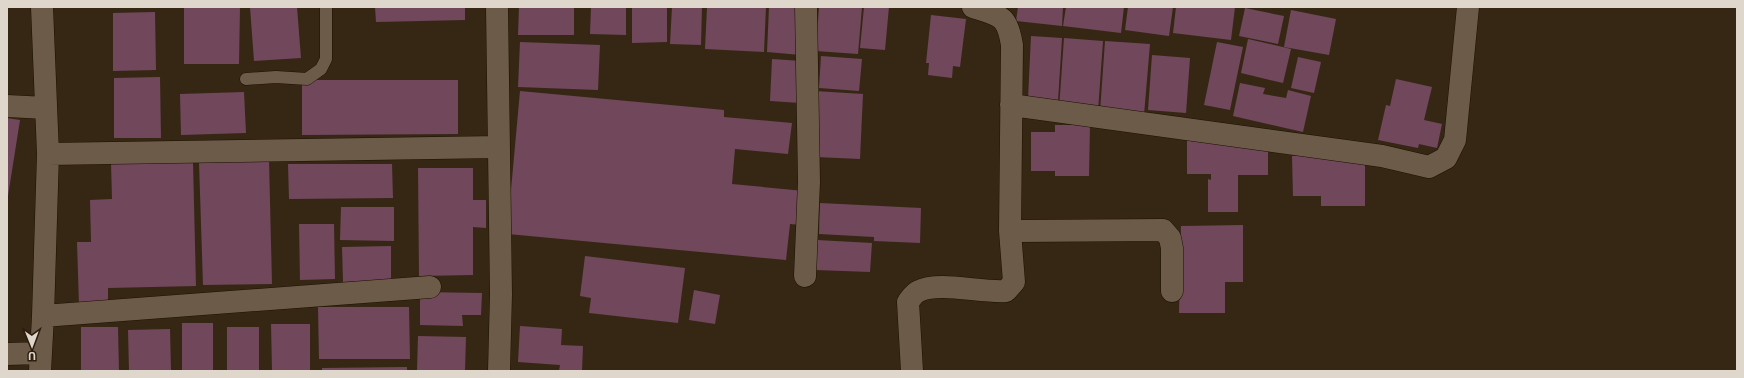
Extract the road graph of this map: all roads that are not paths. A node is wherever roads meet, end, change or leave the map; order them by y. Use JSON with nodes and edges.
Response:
{"nodes":[{"id":1,"x":42,"y":7,"type":"edge"},
{"id":2,"x":326,"y":7,"type":"edge"},
{"id":3,"x":497,"y":7,"type":"edge"},
{"id":4,"x":806,"y":7,"type":"edge"},
{"id":5,"x":973,"y":7,"type":"edge"},
{"id":6,"x":1468,"y":7,"type":"edge"},
{"id":7,"x":1005,"y":13,"type":"edge"},
{"id":8,"x":246,"y":79,"type":"dead end"},
{"id":9,"x":1011,"y":105,"type":"junction"},
{"id":10,"x":7,"y":106,"type":"edge"},
{"id":11,"x":46,"y":108,"type":"junction"},
{"id":12,"x":499,"y":147,"type":"junction"},
{"id":13,"x":48,"y":154,"type":"junction"},
{"id":14,"x":1010,"y":231,"type":"junction"},
{"id":15,"x":805,"y":276,"type":"dead end"},
{"id":16,"x":430,"y":287,"type":"dead end"},
{"id":17,"x":1172,"y":291,"type":"dead end"},
{"id":18,"x":43,"y":316,"type":"junction"},
{"id":19,"x":7,"y":354,"type":"edge"},
{"id":20,"x":40,"y":362,"type":"edge"},
{"id":21,"x":499,"y":371,"type":"edge"},
{"id":22,"x":912,"y":371,"type":"edge"}],
"edges":[{"from":1,"to":11,"type":"street"},
{"from":2,"to":8,"type":"lane"},
{"from":3,"to":12,"type":"street"},
{"from":4,"to":15,"type":"street"},
{"from":5,"to":7,"type":"street"},
{"from":6,"to":9,"type":"street"},
{"from":7,"to":9,"type":"street"},
{"from":9,"to":14,"type":"street"},
{"from":10,"to":11,"type":"street"},
{"from":11,"to":13,"type":"street"},
{"from":12,"to":13,"type":"street"},
{"from":12,"to":21,"type":"street"},
{"from":13,"to":18,"type":"street"},
{"from":14,"to":17,"type":"street"},
{"from":14,"to":22,"type":"street"},
{"from":16,"to":18,"type":"street"},
{"from":18,"to":20,"type":"street"},
{"from":19,"to":20,"type":"street"}]}
